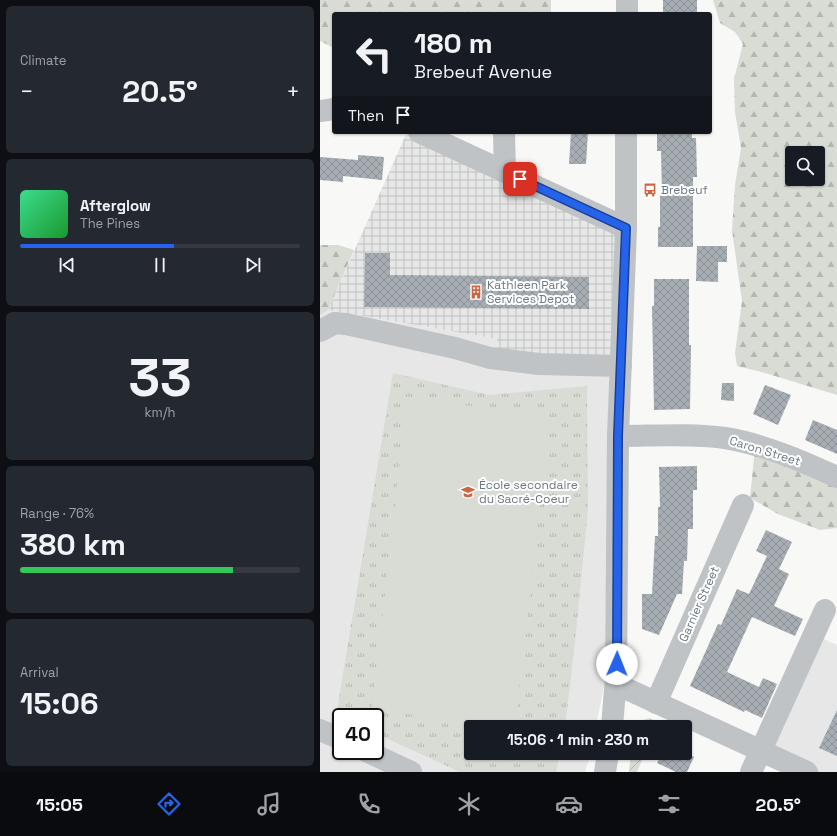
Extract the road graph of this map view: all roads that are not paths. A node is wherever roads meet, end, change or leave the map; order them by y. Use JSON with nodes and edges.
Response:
{"nodes":[{"id":1,"x":627,"y":0,"type":"edge"},
{"id":2,"x":627,"y":12,"type":"edge"},
{"id":3,"x":332,"y":109,"type":"edge"},
{"id":4,"x":320,"y":111,"type":"edge"},
{"id":5,"x":423,"y":134,"type":"edge"},
{"id":6,"x":504,"y":134,"type":"edge"},
{"id":7,"x":626,"y":134,"type":"edge"},
{"id":8,"x":505,"y":172,"type":"junction"},
{"id":9,"x":626,"y":228,"type":"junction"},
{"id":10,"x":320,"y":331,"type":"edge"},
{"id":11,"x":621,"y":366,"type":"junction"},
{"id":12,"x":618,"y":436,"type":"junction"},
{"id":13,"x":837,"y":477,"type":"edge"},
{"id":14,"x":742,"y":506,"type":"dead end"},
{"id":15,"x":825,"y":610,"type":"dead end"},
{"id":16,"x":616,"y":684,"type":"junction"},
{"id":17,"x":656,"y":703,"type":"junction"},
{"id":18,"x":613,"y":720,"type":"edge"},
{"id":19,"x":320,"y":730,"type":"edge"},
{"id":20,"x":332,"y":735,"type":"edge"},
{"id":21,"x":761,"y":751,"type":"junction"},
{"id":22,"x":384,"y":759,"type":"edge"},
{"id":23,"x":607,"y":760,"type":"edge"},
{"id":24,"x":411,"y":772,"type":"edge"},
{"id":25,"x":605,"y":772,"type":"edge"},
{"id":26,"x":751,"y":772,"type":"edge"},
{"id":27,"x":807,"y":772,"type":"edge"}],
"edges":[{"from":1,"to":2,"type":"street"},
{"from":3,"to":4,"type":"street"},
{"from":5,"to":8,"type":"street"},
{"from":6,"to":8,"type":"street"},
{"from":7,"to":9,"type":"street"},
{"from":8,"to":9,"type":"street"},
{"from":9,"to":11,"type":"street"},
{"from":10,"to":11,"type":"street"},
{"from":11,"to":12,"type":"street"},
{"from":12,"to":13,"type":"street","name":"Caron Street"},
{"from":12,"to":16,"type":"street"},
{"from":14,"to":17,"type":"street","name":"Garnier Street"},
{"from":15,"to":21,"type":"street"},
{"from":16,"to":17,"type":"street"},
{"from":16,"to":18,"type":"street"},
{"from":17,"to":21,"type":"street"},
{"from":19,"to":20,"type":"street"},
{"from":21,"to":26,"type":"street"},
{"from":21,"to":27,"type":"street"},
{"from":22,"to":24,"type":"street"},
{"from":23,"to":25,"type":"street"}]}
